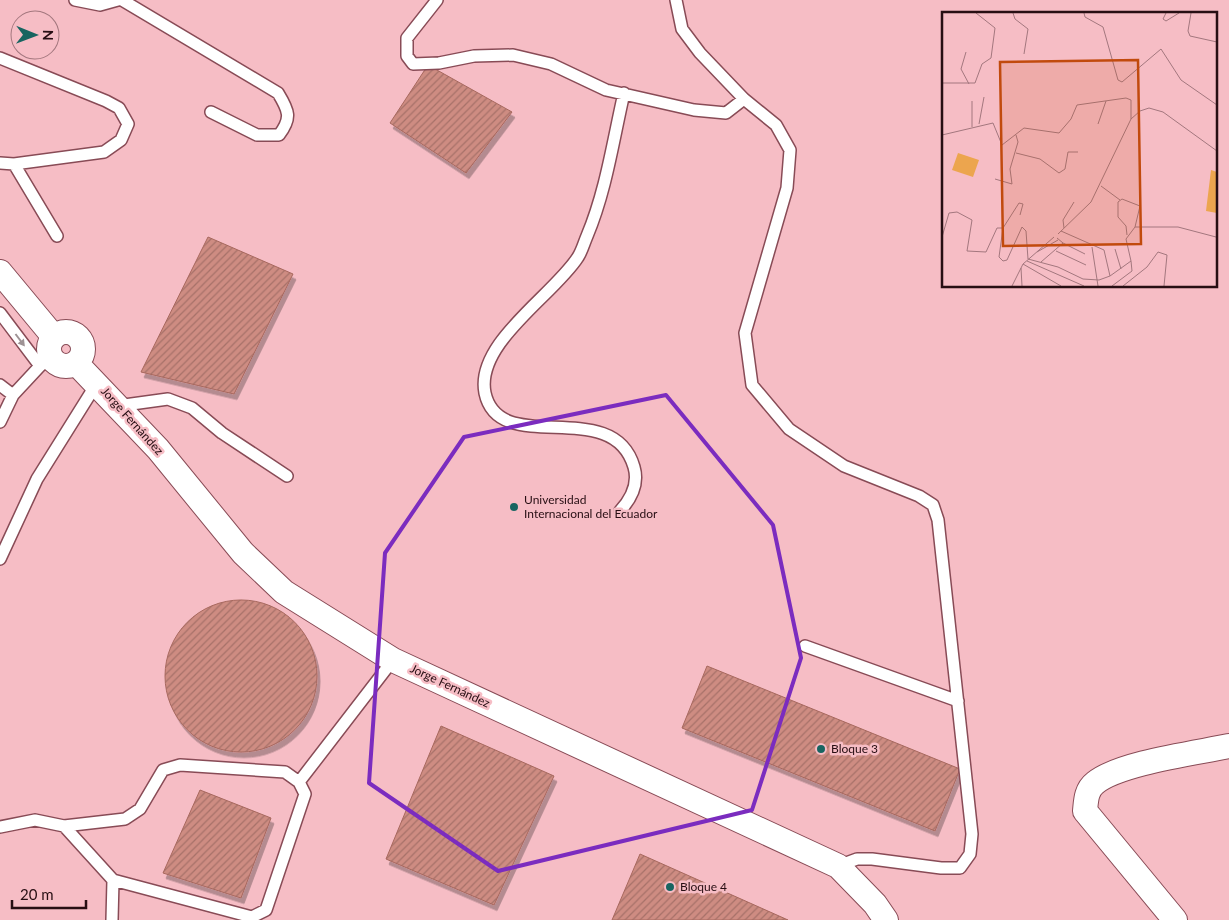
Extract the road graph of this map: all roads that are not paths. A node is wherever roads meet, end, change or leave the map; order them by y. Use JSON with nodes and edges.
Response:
{"nodes":[{"id":1,"x":75,"y":0,"type":"edge"},
{"id":2,"x":118,"y":0,"type":"edge"},
{"id":3,"x":122,"y":0,"type":"edge"},
{"id":4,"x":437,"y":0,"type":"edge"},
{"id":5,"x":676,"y":0,"type":"edge"},
{"id":6,"x":0,"y":58,"type":"edge"},
{"id":7,"x":624,"y":93,"type":"junction"},
{"id":8,"x":744,"y":99,"type":"junction"},
{"id":9,"x":211,"y":112,"type":"dead end"},
{"id":10,"x":0,"y":163,"type":"edge"},
{"id":11,"x":14,"y":164,"type":"junction"},
{"id":12,"x":57,"y":236,"type":"dead end"},
{"id":13,"x":0,"y":272,"type":"edge"},
{"id":14,"x":0,"y":313,"type":"edge"},
{"id":15,"x":48,"y":353,"type":"junction"},
{"id":16,"x":76,"y":363,"type":"junction"},
{"id":17,"x":97,"y":383,"type":"junction"},
{"id":18,"x":0,"y":385,"type":"edge"},
{"id":19,"x":13,"y":396,"type":"junction"},
{"id":20,"x":117,"y":406,"type":"junction"},
{"id":21,"x":0,"y":422,"type":"edge"},
{"id":22,"x":286,"y":476,"type":"dead end"},
{"id":23,"x":620,"y":512,"type":"dead end"},
{"id":24,"x":0,"y":560,"type":"edge"},
{"id":25,"x":805,"y":646,"type":"dead end"},
{"id":26,"x":393,"y":660,"type":"junction"},
{"id":27,"x":958,"y":701,"type":"junction"},
{"id":28,"x":1229,"y":746,"type":"edge"},
{"id":29,"x":299,"y":782,"type":"junction"},
{"id":30,"x":64,"y":826,"type":"junction"},
{"id":31,"x":0,"y":827,"type":"edge"},
{"id":32,"x":838,"y":866,"type":"junction"},
{"id":33,"x":113,"y":880,"type":"junction"},
{"id":34,"x":112,"y":920,"type":"edge"},
{"id":35,"x":886,"y":920,"type":"edge"},
{"id":36,"x":1174,"y":920,"type":"edge"}],
"edges":[{"from":1,"to":2,"type":"lane"},
{"from":3,"to":9,"type":"lane"},
{"from":4,"to":7,"type":"lane"},
{"from":5,"to":8,"type":"lane"},
{"from":6,"to":11,"type":"lane"},
{"from":7,"to":8,"type":"lane"},
{"from":7,"to":23,"type":"lane"},
{"from":8,"to":27,"type":"lane"},
{"from":10,"to":11,"type":"lane"},
{"from":11,"to":12,"type":"lane"},
{"from":13,"to":15,"type":"street"},
{"from":14,"to":15,"type":"lane","one_way":true},
{"from":15,"to":16,"type":"street"},
{"from":15,"to":16,"type":"street"},
{"from":15,"to":19,"type":"lane"},
{"from":16,"to":17,"type":"street","name":"Jorge Fernández"},
{"from":17,"to":20,"type":"street","name":"Jorge Fernández"},
{"from":17,"to":24,"type":"lane"},
{"from":18,"to":19,"type":"lane"},
{"from":19,"to":21,"type":"lane"},
{"from":20,"to":22,"type":"lane"},
{"from":20,"to":26,"type":"street","name":"Jorge Fernández"},
{"from":25,"to":27,"type":"lane"},
{"from":26,"to":29,"type":"lane"},
{"from":26,"to":32,"type":"street","name":"Jorge Fernández"},
{"from":27,"to":32,"type":"lane"},
{"from":28,"to":36,"type":"street"},
{"from":29,"to":30,"type":"lane"},
{"from":29,"to":33,"type":"lane"},
{"from":30,"to":31,"type":"lane"},
{"from":30,"to":33,"type":"lane"},
{"from":32,"to":35,"type":"street","name":"Jorge Fernández"},
{"from":33,"to":34,"type":"lane"}]}
